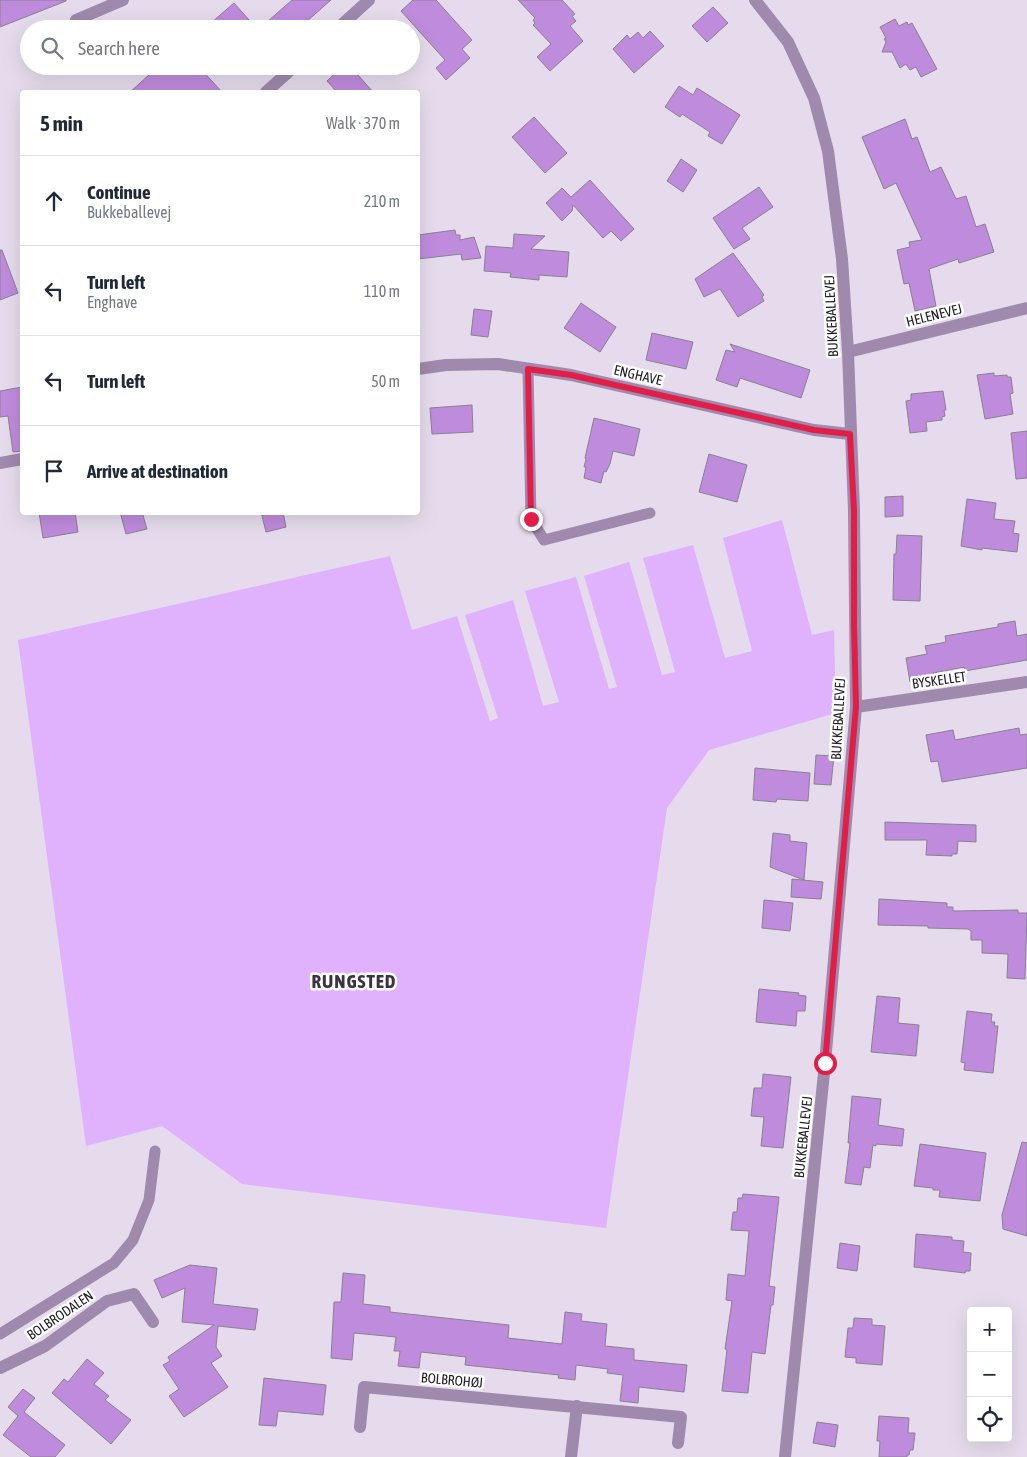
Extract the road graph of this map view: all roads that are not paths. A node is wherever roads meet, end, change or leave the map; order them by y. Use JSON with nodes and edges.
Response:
{"nodes":[{"id":1,"x":123,"y":0,"type":"edge"},
{"id":2,"x":369,"y":0,"type":"edge"},
{"id":3,"x":755,"y":0,"type":"edge"},
{"id":4,"x":76,"y":20,"type":"dead end"},
{"id":5,"x":347,"y":20,"type":"edge"},
{"id":6,"x":285,"y":75,"type":"edge"},
{"id":7,"x":268,"y":90,"type":"edge"},
{"id":8,"x":1027,"y":308,"type":"edge"},
{"id":9,"x":848,"y":352,"type":"junction"},
{"id":10,"x":420,"y":369,"type":"edge"},
{"id":11,"x":528,"y":369,"type":"junction"},
{"id":12,"x":850,"y":434,"type":"junction"},
{"id":13,"x":20,"y":459,"type":"edge"},
{"id":14,"x":0,"y":463,"type":"edge"},
{"id":15,"x":650,"y":513,"type":"dead end"},
{"id":16,"x":1027,"y":682,"type":"edge"},
{"id":17,"x":856,"y":707,"type":"junction"},
{"id":18,"x":155,"y":1151,"type":"dead end"},
{"id":19,"x":153,"y":1322,"type":"dead end"},
{"id":20,"x":0,"y":1334,"type":"edge"},
{"id":21,"x":0,"y":1368,"type":"edge"},
{"id":22,"x":577,"y":1406,"type":"junction"},
{"id":23,"x":360,"y":1427,"type":"dead end"},
{"id":24,"x":678,"y":1443,"type":"dead end"},
{"id":25,"x":571,"y":1457,"type":"edge"},
{"id":26,"x":785,"y":1457,"type":"edge"}],
"edges":[{"from":1,"to":4,"type":"street"},
{"from":2,"to":5,"type":"street"},
{"from":3,"to":9,"type":"street","name":"BUKKEBALLEVEJ"},
{"from":6,"to":7,"type":"street"},
{"from":8,"to":9,"type":"street","name":"HELENEVEJ"},
{"from":9,"to":12,"type":"street","name":"BUKKEBALLEVEJ"},
{"from":10,"to":11,"type":"street","name":"ENGHAVE"},
{"from":11,"to":12,"type":"street","name":"ENGHAVE"},
{"from":11,"to":15,"type":"lane"},
{"from":12,"to":17,"type":"street","name":"BUKKEBALLEVEJ"},
{"from":13,"to":14,"type":"street"},
{"from":16,"to":17,"type":"street","name":"BYSKELLET"},
{"from":17,"to":26,"type":"street","name":"BUKKEBALLEVEJ"},
{"from":18,"to":20,"type":"lane"},
{"from":19,"to":21,"type":"street","name":"BOLBRODALEN"},
{"from":22,"to":23,"type":"street","name":"BOLBROHØJ"},
{"from":22,"to":24,"type":"street","name":"BOLBROHØJ"},
{"from":22,"to":25,"type":"street"}]}
